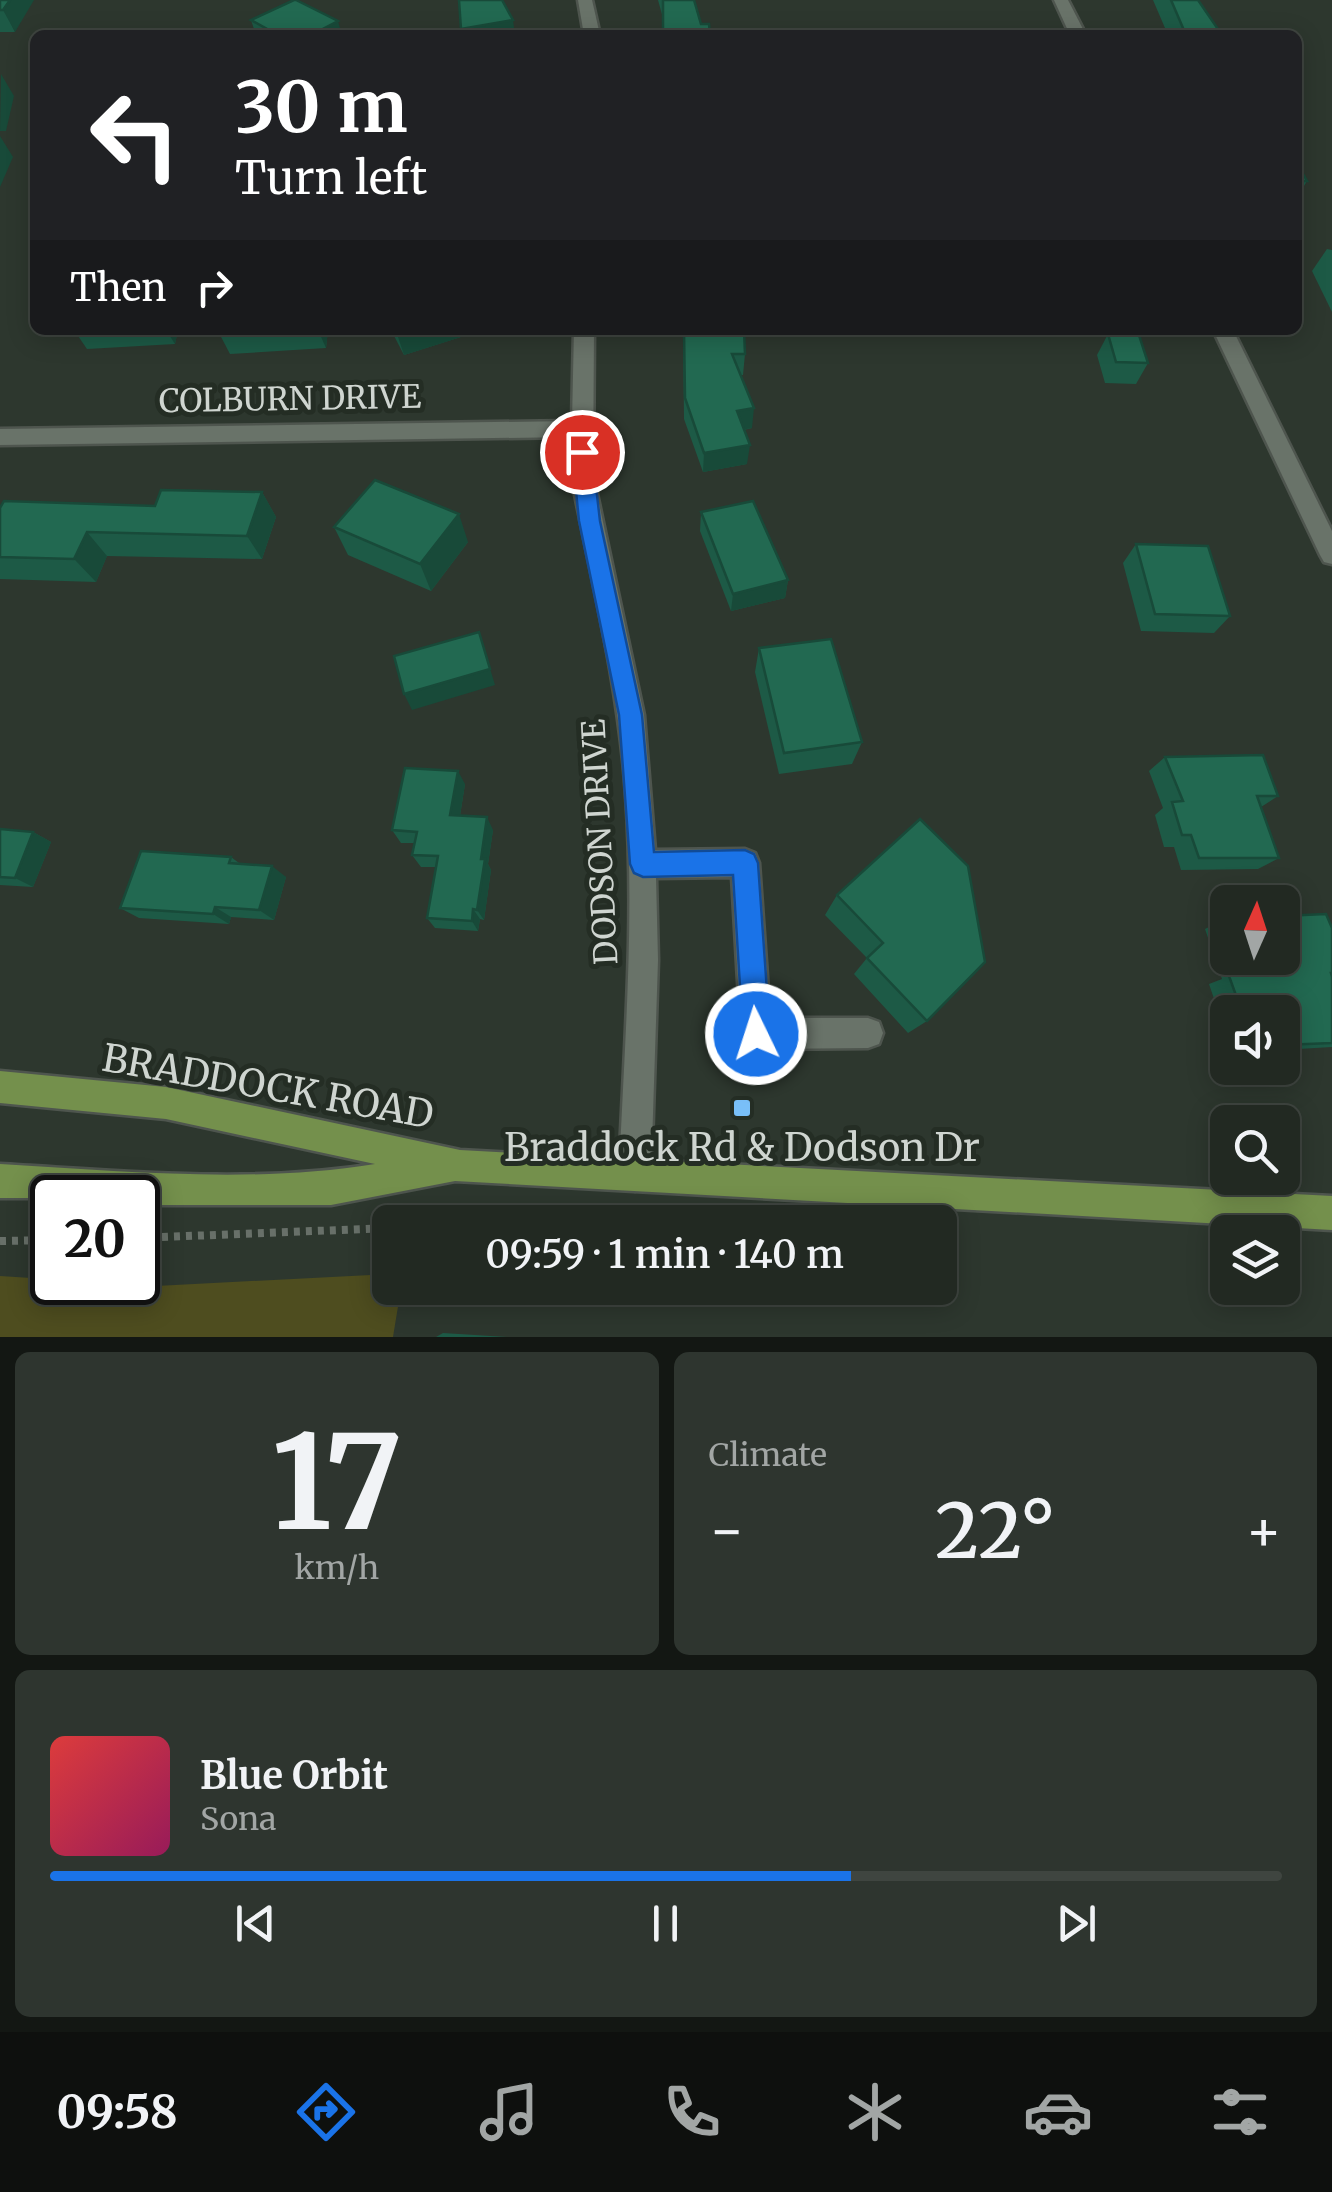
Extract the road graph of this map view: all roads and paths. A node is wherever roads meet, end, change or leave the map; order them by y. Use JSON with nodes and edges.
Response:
{"nodes":[{"id":1,"x":584,"y":0,"type":"edge"},
{"id":2,"x":1061,"y":0,"type":"edge"},
{"id":3,"x":591,"y":30,"type":"edge"},
{"id":4,"x":1076,"y":30,"type":"edge"},
{"id":5,"x":584,"y":335,"type":"edge"},
{"id":6,"x":1225,"y":335,"type":"edge"},
{"id":7,"x":581,"y":429,"type":"junction"},
{"id":8,"x":0,"y":437,"type":"edge"},
{"id":9,"x":1332,"y":555,"type":"edge"},
{"id":10,"x":643,"y":864,"type":"junction"},
{"id":11,"x":868,"y":1034,"type":"dead end"},
{"id":12,"x":0,"y":1087,"type":"edge"},
{"id":13,"x":460,"y":1166,"type":"junction"},
{"id":14,"x":635,"y":1175,"type":"junction"},
{"id":15,"x":0,"y":1180,"type":"edge"},
{"id":16,"x":1332,"y":1213,"type":"edge"},
{"id":17,"x":372,"y":1229,"type":"edge"},
{"id":18,"x":160,"y":1237,"type":"edge"},
{"id":19,"x":30,"y":1240,"type":"edge"},
{"id":20,"x":0,"y":1241,"type":"edge"}],
"edges":[{"from":1,"to":3,"type":"street"},
{"from":2,"to":4,"type":"street"},
{"from":5,"to":7,"type":"street","name":"DODSON DRIVE"},
{"from":6,"to":9,"type":"street"},
{"from":7,"to":8,"type":"street","name":"COLBURN DRIVE"},
{"from":7,"to":10,"type":"street","name":"DODSON DRIVE"},
{"from":10,"to":11,"type":"street"},
{"from":10,"to":14,"type":"street","name":"DODSON DRIVE"},
{"from":12,"to":13,"type":"main road","name":"BRADDOCK ROAD"},
{"from":13,"to":14,"type":"main road","name":"BRADDOCK ROAD"},
{"from":13,"to":15,"type":"main road","name":"BRADDOCK ROAD"},
{"from":14,"to":16,"type":"main road","name":"BRADDOCK ROAD"},
{"from":17,"to":18,"type":"path"},
{"from":19,"to":20,"type":"path"}]}
